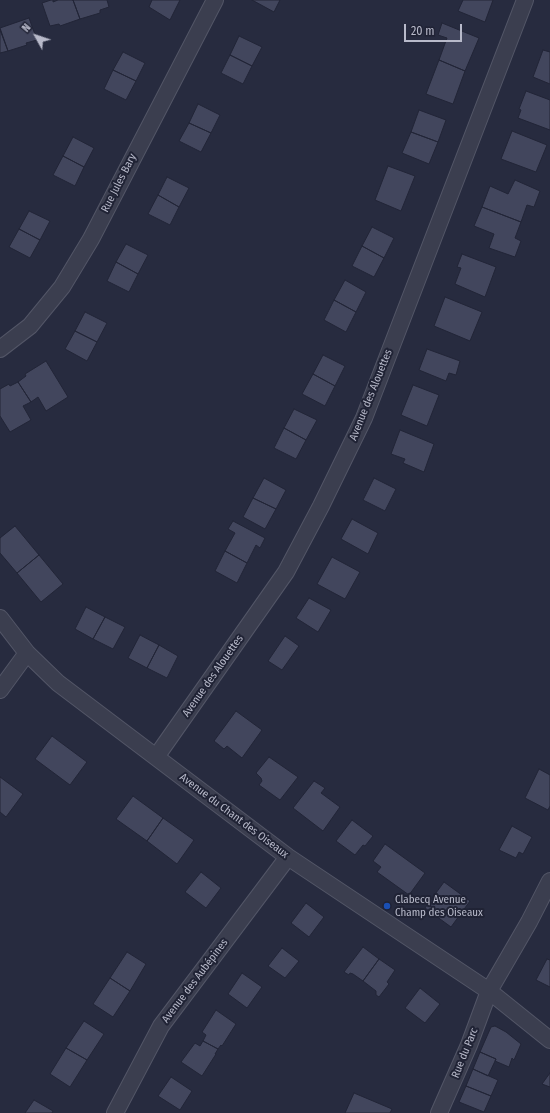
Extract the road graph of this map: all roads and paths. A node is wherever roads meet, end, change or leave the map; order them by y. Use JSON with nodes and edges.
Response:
{"nodes":[{"id":1,"x":215,"y":0,"type":"edge"},
{"id":2,"x":525,"y":0,"type":"edge"},
{"id":3,"x":0,"y":349,"type":"edge"},
{"id":4,"x":0,"y":618,"type":"edge"},
{"id":5,"x":27,"y":653,"type":"junction"},
{"id":6,"x":0,"y":690,"type":"edge"},
{"id":7,"x":156,"y":757,"type":"junction"},
{"id":8,"x":288,"y":857,"type":"junction"},
{"id":9,"x":550,"y":881,"type":"edge"},
{"id":10,"x":488,"y":991,"type":"junction"},
{"id":11,"x":550,"y":1040,"type":"edge"},
{"id":12,"x":115,"y":1113,"type":"edge"},
{"id":13,"x":440,"y":1113,"type":"edge"}],
"edges":[{"from":1,"to":3,"type":"street","name":"Rue Jules Bary"},
{"from":2,"to":7,"type":"street","name":"Avenue des Alouettes"},
{"from":4,"to":5,"type":"street","name":"Avenue du Chant des Oiseaux"},
{"from":5,"to":6,"type":"street"},
{"from":5,"to":7,"type":"street","name":"Avenue du Chant des Oiseaux"},
{"from":7,"to":8,"type":"street","name":"Avenue du Chant des Oiseaux"},
{"from":8,"to":10,"type":"street","name":"Avenue du Chant des Oiseaux"},
{"from":8,"to":12,"type":"street","name":"Avenue des Aubépines"},
{"from":9,"to":10,"type":"street","name":"Rue du Parc"},
{"from":10,"to":11,"type":"street","name":"Avenue du Chant des Oiseaux"},
{"from":10,"to":13,"type":"street","name":"Rue du Parc"}]}
